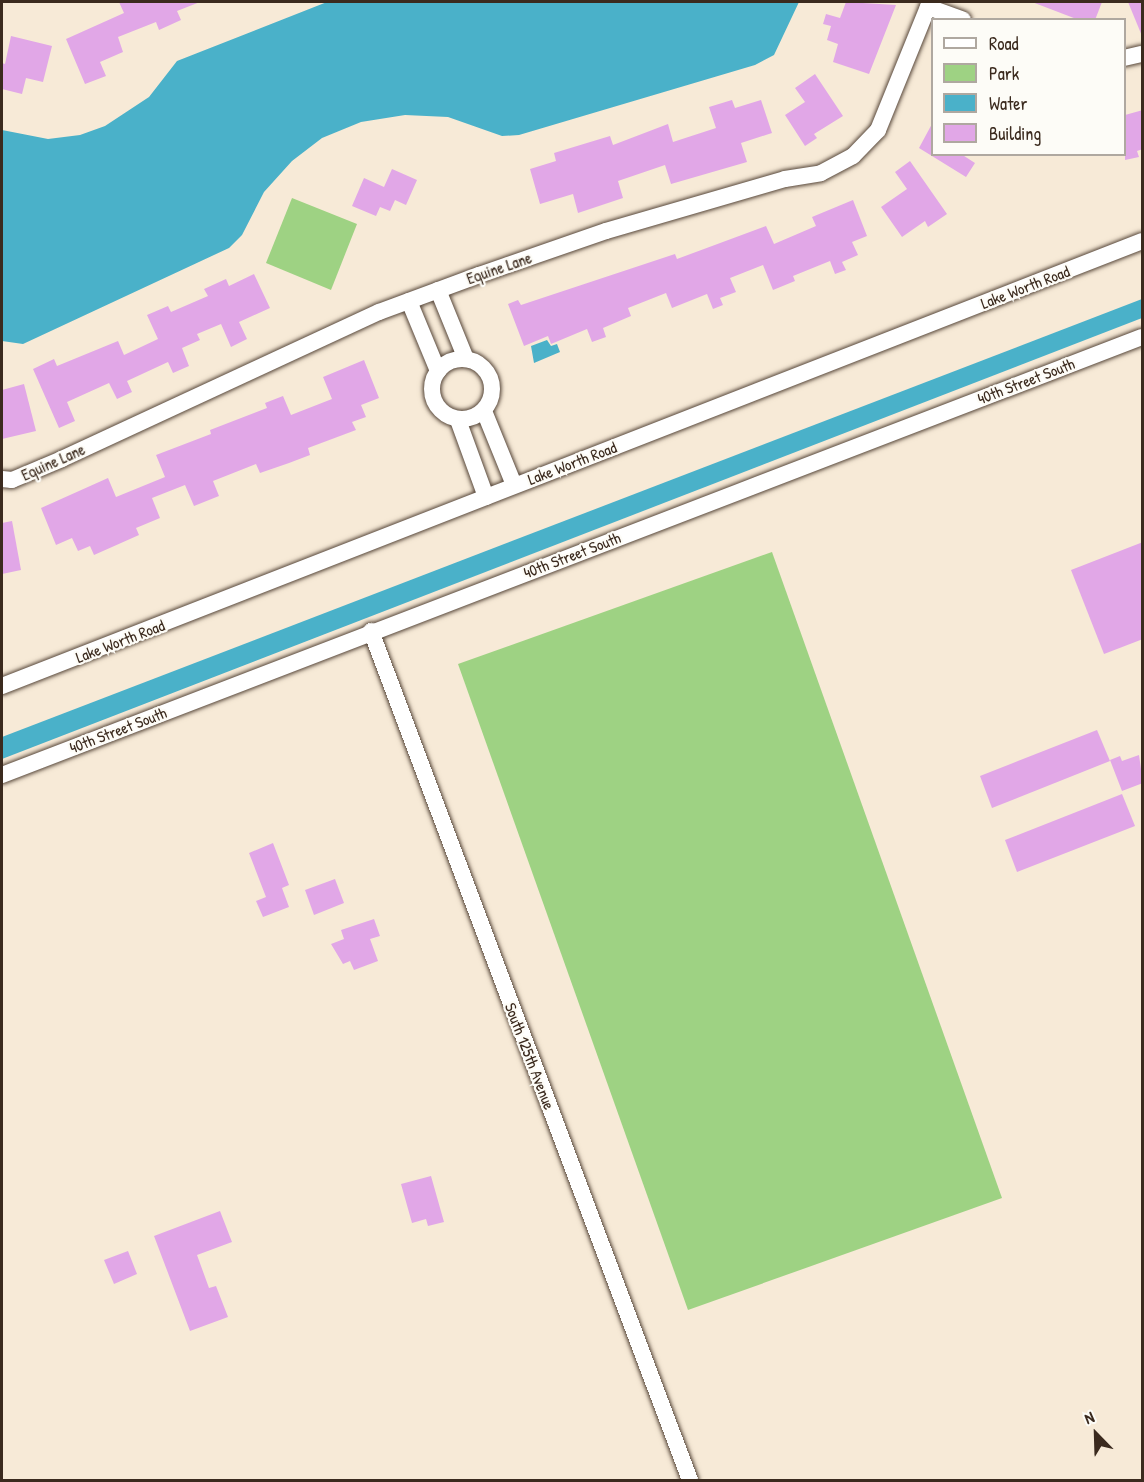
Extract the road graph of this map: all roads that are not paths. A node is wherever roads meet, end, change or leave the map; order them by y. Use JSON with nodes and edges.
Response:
{"nodes":[{"id":1,"x":929,"y":4,"type":"edge"},
{"id":2,"x":959,"y":18,"type":"edge"},
{"id":3,"x":1143,"y":54,"type":"edge"},
{"id":4,"x":1126,"y":58,"type":"edge"},
{"id":5,"x":1143,"y":241,"type":"edge"},
{"id":6,"x":438,"y":290,"type":"junction"},
{"id":7,"x":409,"y":301,"type":"junction"},
{"id":8,"x":1143,"y":337,"type":"edge"},
{"id":9,"x":466,"y":359,"type":"junction"},
{"id":10,"x":438,"y":371,"type":"junction"},
{"id":11,"x":484,"y":411,"type":"junction"},
{"id":12,"x":458,"y":420,"type":"junction"},
{"id":13,"x":2,"y":479,"type":"edge"},
{"id":14,"x":514,"y":485,"type":"junction"},
{"id":15,"x":486,"y":496,"type":"junction"},
{"id":16,"x":371,"y":631,"type":"junction"},
{"id":17,"x":2,"y":686,"type":"edge"},
{"id":18,"x":2,"y":775,"type":"edge"},
{"id":19,"x":690,"y":1480,"type":"edge"}],
"edges":[{"from":1,"to":2,"type":"street","name":"Equine Lane"},
{"from":1,"to":6,"type":"street","name":"Equine Lane"},
{"from":3,"to":4,"type":"street"},
{"from":5,"to":14,"type":"street","name":"Lake Worth Road"},
{"from":6,"to":7,"type":"street","name":"Equine Lane"},
{"from":6,"to":9,"type":"street"},
{"from":7,"to":10,"type":"street"},
{"from":7,"to":13,"type":"street","name":"Equine Lane"},
{"from":8,"to":16,"type":"street","name":"40th Street South"},
{"from":9,"to":10,"type":"street"},
{"from":9,"to":11,"type":"street"},
{"from":10,"to":12,"type":"street"},
{"from":11,"to":12,"type":"street"},
{"from":11,"to":14,"type":"street"},
{"from":12,"to":15,"type":"street"},
{"from":14,"to":15,"type":"street","name":"Lake Worth Road"},
{"from":15,"to":17,"type":"street","name":"Lake Worth Road"},
{"from":16,"to":18,"type":"street","name":"40th Street South"},
{"from":16,"to":19,"type":"street","name":"South 125th Avenue"}]}
